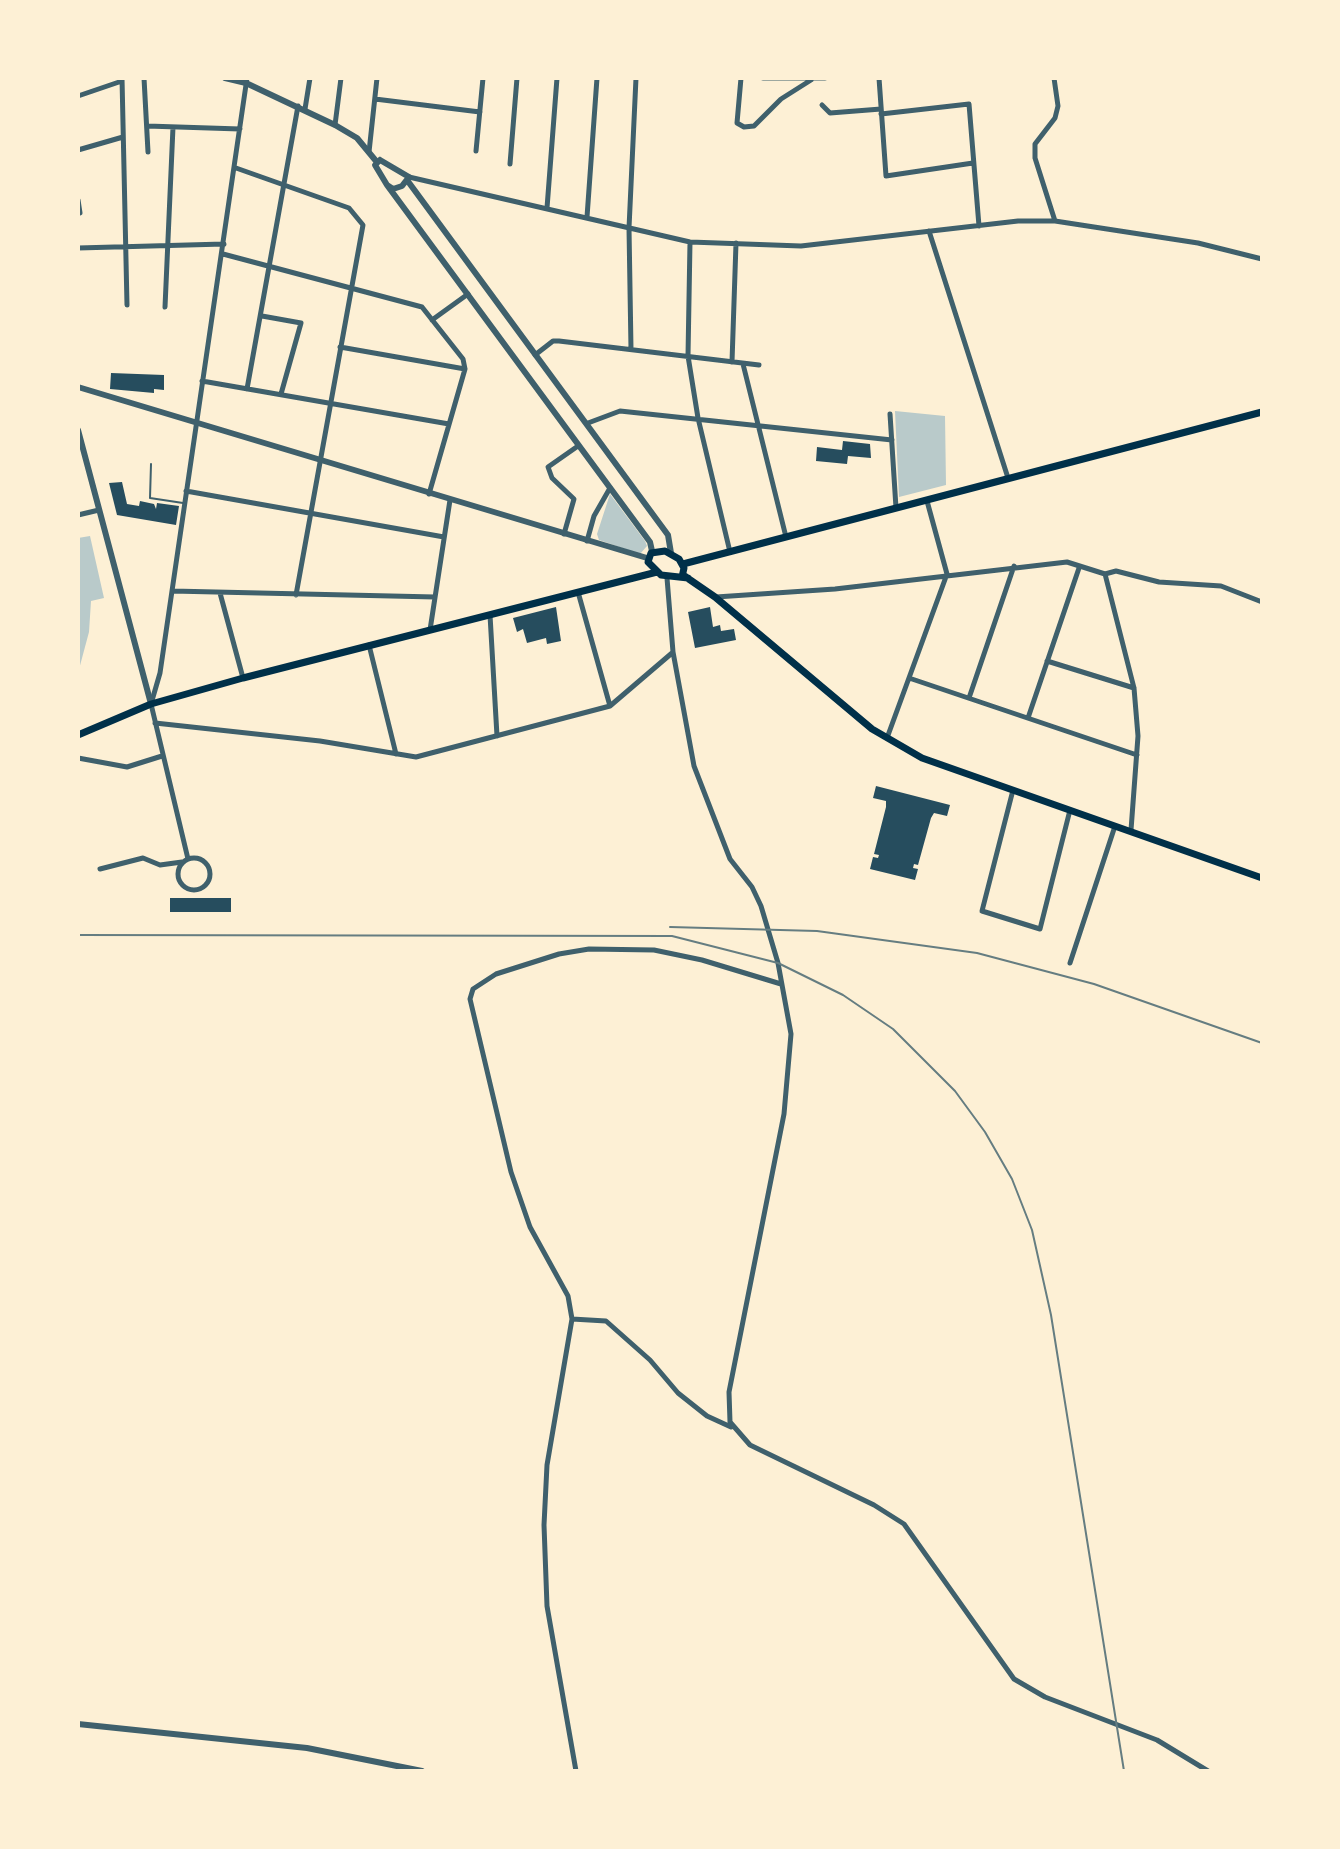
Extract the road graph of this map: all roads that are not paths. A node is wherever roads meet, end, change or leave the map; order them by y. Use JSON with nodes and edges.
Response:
{"nodes":[{"id":1,"x":144,"y":78,"type":"edge"},
{"id":2,"x":225,"y":78,"type":"edge"},
{"id":3,"x":310,"y":78,"type":"edge"},
{"id":4,"x":341,"y":78,"type":"edge"},
{"id":5,"x":377,"y":78,"type":"edge"},
{"id":6,"x":483,"y":78,"type":"edge"},
{"id":7,"x":517,"y":78,"type":"edge"},
{"id":8,"x":557,"y":78,"type":"edge"},
{"id":9,"x":597,"y":78,"type":"edge"},
{"id":10,"x":636,"y":78,"type":"edge"},
{"id":11,"x":741,"y":78,"type":"edge"},
{"id":12,"x":763,"y":78,"type":"edge"},
{"id":13,"x":879,"y":78,"type":"edge"},
{"id":14,"x":1054,"y":78,"type":"edge"},
{"id":15,"x":824,"y":79,"type":"edge"},
{"id":16,"x":122,"y":80,"type":"edge"},
{"id":17,"x":811,"y":80,"type":"edge"},
{"id":18,"x":247,"y":81,"type":"edge"},
{"id":19,"x":78,"y":96,"type":"edge"},
{"id":20,"x":375,"y":99,"type":"junction"},
{"id":21,"x":822,"y":105,"type":"dead end"},
{"id":22,"x":302,"y":108,"type":"junction"},
{"id":23,"x":480,"y":112,"type":"junction"},
{"id":24,"x":881,"y":112,"type":"junction"},
{"id":25,"x":335,"y":125,"type":"junction"},
{"id":26,"x":147,"y":126,"type":"junction"},
{"id":27,"x":173,"y":127,"type":"junction"},
{"id":28,"x":240,"y":129,"type":"junction"},
{"id":29,"x":124,"y":137,"type":"junction"},
{"id":30,"x":78,"y":150,"type":"edge"},
{"id":31,"x":476,"y":151,"type":"dead end"},
{"id":32,"x":148,"y":152,"type":"dead end"},
{"id":33,"x":369,"y":152,"type":"junction"},
{"id":34,"x":376,"y":161,"type":"junction"},
{"id":35,"x":973,"y":163,"type":"junction"},
{"id":36,"x":510,"y":164,"type":"dead end"},
{"id":37,"x":236,"y":168,"type":"junction"},
{"id":38,"x":408,"y":179,"type":"junction"},
{"id":39,"x":387,"y":185,"type":"junction"},
{"id":40,"x":285,"y":186,"type":"junction"},
{"id":41,"x":78,"y":200,"type":"edge"},
{"id":42,"x":547,"y":208,"type":"junction"},
{"id":43,"x":80,"y":213,"type":"edge"},
{"id":44,"x":587,"y":217,"type":"junction"},
{"id":45,"x":1055,"y":221,"type":"junction"},
{"id":46,"x":979,"y":226,"type":"junction"},
{"id":47,"x":629,"y":228,"type":"junction"},
{"id":48,"x":929,"y":231,"type":"junction"},
{"id":49,"x":690,"y":242,"type":"junction"},
{"id":50,"x":736,"y":243,"type":"junction"},
{"id":51,"x":224,"y":244,"type":"junction"},
{"id":52,"x":168,"y":245,"type":"junction"},
{"id":53,"x":125,"y":247,"type":"junction"},
{"id":54,"x":78,"y":248,"type":"edge"},
{"id":55,"x":223,"y":254,"type":"junction"},
{"id":56,"x":1262,"y":259,"type":"edge"},
{"id":57,"x":271,"y":264,"type":"junction"},
{"id":58,"x":350,"y":287,"type":"junction"},
{"id":59,"x":468,"y":294,"type":"junction"},
{"id":60,"x":127,"y":305,"type":"dead end"},
{"id":61,"x":165,"y":307,"type":"dead end"},
{"id":62,"x":262,"y":316,"type":"junction"},
{"id":63,"x":432,"y":320,"type":"junction"},
{"id":64,"x":340,"y":347,"type":"junction"},
{"id":65,"x":631,"y":349,"type":"junction"},
{"id":66,"x":535,"y":355,"type":"junction"},
{"id":67,"x":688,"y":356,"type":"junction"},
{"id":68,"x":732,"y":362,"type":"junction"},
{"id":69,"x":743,"y":364,"type":"junction"},
{"id":70,"x":759,"y":365,"type":"dead end"},
{"id":71,"x":465,"y":369,"type":"junction"},
{"id":72,"x":202,"y":381,"type":"junction"},
{"id":73,"x":78,"y":387,"type":"edge"},
{"id":74,"x":247,"y":389,"type":"junction"},
{"id":75,"x":281,"y":394,"type":"junction"},
{"id":76,"x":329,"y":402,"type":"junction"},
{"id":77,"x":1262,"y":412,"type":"edge"},
{"id":78,"x":890,"y":414,"type":"dead end"},
{"id":79,"x":698,"y":418,"type":"junction"},
{"id":80,"x":588,"y":423,"type":"junction"},
{"id":81,"x":196,"y":424,"type":"junction"},
{"id":82,"x":449,"y":424,"type":"junction"},
{"id":83,"x":756,"y":426,"type":"junction"},
{"id":84,"x":78,"y":430,"type":"edge"},
{"id":85,"x":892,"y":440,"type":"junction"},
{"id":86,"x":578,"y":446,"type":"junction"},
{"id":87,"x":318,"y":462,"type":"junction"},
{"id":88,"x":151,"y":464,"type":"dead end"},
{"id":89,"x":1008,"y":480,"type":"junction"},
{"id":90,"x":610,"y":488,"type":"junction"},
{"id":91,"x":186,"y":491,"type":"junction"},
{"id":92,"x":429,"y":494,"type":"junction"},
{"id":93,"x":450,"y":500,"type":"junction"},
{"id":94,"x":927,"y":501,"type":"junction"},
{"id":95,"x":184,"y":503,"type":"junction"},
{"id":96,"x":896,"y":509,"type":"junction"},
{"id":97,"x":99,"y":510,"type":"junction"},
{"id":98,"x":309,"y":512,"type":"junction"},
{"id":99,"x":78,"y":515,"type":"edge"},
{"id":100,"x":564,"y":534,"type":"junction"},
{"id":101,"x":444,"y":537,"type":"junction"},
{"id":102,"x":786,"y":539,"type":"junction"},
{"id":103,"x":587,"y":542,"type":"junction"},
{"id":104,"x":671,"y":553,"type":"junction"},
{"id":105,"x":730,"y":553,"type":"junction"},
{"id":106,"x":650,"y":555,"type":"junction"},
{"id":107,"x":683,"y":564,"type":"junction"},
{"id":108,"x":1014,"y":566,"type":"junction"},
{"id":109,"x":1079,"y":568,"type":"junction"},
{"id":110,"x":657,"y":572,"type":"junction"},
{"id":111,"x":947,"y":574,"type":"junction"},
{"id":112,"x":1105,"y":574,"type":"junction"},
{"id":113,"x":685,"y":577,"type":"junction"},
{"id":114,"x":667,"y":578,"type":"junction"},
{"id":115,"x":172,"y":591,"type":"junction"},
{"id":116,"x":578,"y":592,"type":"junction"},
{"id":117,"x":220,"y":593,"type":"junction"},
{"id":118,"x":296,"y":595,"type":"junction"},
{"id":119,"x":435,"y":597,"type":"junction"},
{"id":120,"x":715,"y":597,"type":"junction"},
{"id":121,"x":1262,"y":602,"type":"edge"},
{"id":122,"x":490,"y":615,"type":"junction"},
{"id":123,"x":429,"y":630,"type":"junction"},
{"id":124,"x":369,"y":645,"type":"junction"},
{"id":125,"x":673,"y":652,"type":"junction"},
{"id":126,"x":1047,"y":661,"type":"junction"},
{"id":127,"x":243,"y":678,"type":"junction"},
{"id":128,"x":909,"y":678,"type":"junction"},
{"id":129,"x":1134,"y":688,"type":"junction"},
{"id":130,"x":969,"y":698,"type":"junction"},
{"id":131,"x":151,"y":704,"type":"junction"},
{"id":132,"x":610,"y":706,"type":"junction"},
{"id":133,"x":1028,"y":718,"type":"junction"},
{"id":134,"x":154,"y":723,"type":"junction"},
{"id":135,"x":78,"y":735,"type":"edge"},
{"id":136,"x":497,"y":736,"type":"junction"},
{"id":137,"x":887,"y":738,"type":"junction"},
{"id":138,"x":396,"y":754,"type":"junction"},
{"id":139,"x":1137,"y":755,"type":"junction"},
{"id":140,"x":162,"y":756,"type":"junction"},
{"id":141,"x":78,"y":759,"type":"edge"},
{"id":142,"x":1013,"y":789,"type":"junction"},
{"id":143,"x":1070,"y":810,"type":"junction"},
{"id":144,"x":1116,"y":825,"type":"junction"},
{"id":145,"x":1131,"y":830,"type":"junction"},
{"id":146,"x":185,"y":860,"type":"junction"},
{"id":147,"x":100,"y":869,"type":"dead end"},
{"id":148,"x":1262,"y":878,"type":"edge"},
{"id":149,"x":1070,"y":963,"type":"dead end"},
{"id":150,"x":781,"y":984,"type":"junction"},
{"id":151,"x":572,"y":1319,"type":"junction"},
{"id":152,"x":732,"y":1427,"type":"junction"},
{"id":153,"x":78,"y":1724,"type":"edge"},
{"id":154,"x":422,"y":1771,"type":"edge"},
{"id":155,"x":576,"y":1771,"type":"edge"},
{"id":156,"x":1208,"y":1771,"type":"edge"}],
"edges":[{"from":1,"to":26,"type":"street"},
{"from":2,"to":18,"type":"street"},
{"from":3,"to":22,"type":"street"},
{"from":4,"to":25,"type":"street"},
{"from":5,"to":20,"type":"street"},
{"from":6,"to":23,"type":"street"},
{"from":7,"to":36,"type":"street"},
{"from":8,"to":42,"type":"street"},
{"from":9,"to":44,"type":"street"},
{"from":10,"to":47,"type":"street"},
{"from":11,"to":17,"type":"street"},
{"from":12,"to":17,"type":"street"},
{"from":13,"to":24,"type":"street"},
{"from":14,"to":45,"type":"street"},
{"from":15,"to":17,"type":"street"},
{"from":16,"to":19,"type":"street"},
{"from":16,"to":29,"type":"street"},
{"from":18,"to":22,"type":"street"},
{"from":18,"to":28,"type":"street"},
{"from":20,"to":23,"type":"street"},
{"from":20,"to":33,"type":"street"},
{"from":21,"to":24,"type":"street"},
{"from":22,"to":25,"type":"street"},
{"from":22,"to":40,"type":"street"},
{"from":23,"to":31,"type":"street"},
{"from":24,"to":35,"type":"street"},
{"from":24,"to":35,"type":"street"},
{"from":25,"to":33,"type":"street"},
{"from":26,"to":27,"type":"street"},
{"from":26,"to":32,"type":"street"},
{"from":27,"to":28,"type":"street"},
{"from":27,"to":52,"type":"street"},
{"from":28,"to":37,"type":"street"},
{"from":29,"to":30,"type":"street"},
{"from":29,"to":53,"type":"street"},
{"from":33,"to":34,"type":"street"},
{"from":34,"to":38,"type":"street"},
{"from":34,"to":39,"type":"street"},
{"from":35,"to":46,"type":"street"},
{"from":37,"to":40,"type":"street"},
{"from":37,"to":51,"type":"street"},
{"from":38,"to":39,"type":"street"},
{"from":38,"to":42,"type":"street"},
{"from":38,"to":66,"type":"street"},
{"from":39,"to":59,"type":"street"},
{"from":40,"to":57,"type":"street"},
{"from":40,"to":58,"type":"street"},
{"from":41,"to":43,"type":"street"},
{"from":42,"to":44,"type":"street"},
{"from":44,"to":47,"type":"street"},
{"from":45,"to":46,"type":"street"},
{"from":45,"to":56,"type":"street"},
{"from":46,"to":48,"type":"street"},
{"from":47,"to":49,"type":"street"},
{"from":47,"to":65,"type":"street"},
{"from":48,"to":50,"type":"street"},
{"from":48,"to":89,"type":"street"},
{"from":49,"to":50,"type":"street"},
{"from":49,"to":67,"type":"street"},
{"from":50,"to":68,"type":"street"},
{"from":51,"to":52,"type":"street"},
{"from":51,"to":55,"type":"street"},
{"from":52,"to":53,"type":"street"},
{"from":52,"to":61,"type":"street"},
{"from":53,"to":54,"type":"street"},
{"from":53,"to":60,"type":"street"},
{"from":55,"to":57,"type":"street"},
{"from":55,"to":72,"type":"street"},
{"from":57,"to":58,"type":"street"},
{"from":57,"to":62,"type":"street"},
{"from":58,"to":63,"type":"street"},
{"from":58,"to":64,"type":"street"},
{"from":59,"to":63,"type":"street"},
{"from":59,"to":86,"type":"street"},
{"from":62,"to":74,"type":"street"},
{"from":62,"to":75,"type":"street"},
{"from":63,"to":71,"type":"street"},
{"from":64,"to":71,"type":"street"},
{"from":64,"to":76,"type":"street"},
{"from":65,"to":66,"type":"street"},
{"from":65,"to":67,"type":"street"},
{"from":66,"to":80,"type":"street"},
{"from":67,"to":68,"type":"street"},
{"from":67,"to":79,"type":"street"},
{"from":68,"to":69,"type":"street"},
{"from":69,"to":70,"type":"street"},
{"from":69,"to":83,"type":"street"},
{"from":71,"to":82,"type":"street"},
{"from":72,"to":74,"type":"street"},
{"from":72,"to":81,"type":"street"},
{"from":73,"to":81,"type":"street"},
{"from":74,"to":75,"type":"street"},
{"from":75,"to":76,"type":"street"},
{"from":76,"to":82,"type":"street"},
{"from":76,"to":87,"type":"street"},
{"from":77,"to":89,"type":"main road"},
{"from":78,"to":85,"type":"street"},
{"from":79,"to":80,"type":"street"},
{"from":79,"to":83,"type":"street"},
{"from":79,"to":105,"type":"street"},
{"from":80,"to":104,"type":"street"},
{"from":81,"to":87,"type":"street"},
{"from":81,"to":91,"type":"street"},
{"from":82,"to":92,"type":"street"},
{"from":83,"to":85,"type":"street"},
{"from":83,"to":102,"type":"street"},
{"from":84,"to":97,"type":"street"},
{"from":85,"to":96,"type":"street"},
{"from":86,"to":90,"type":"street"},
{"from":86,"to":100,"type":"street"},
{"from":87,"to":92,"type":"street"},
{"from":87,"to":98,"type":"street"},
{"from":88,"to":95,"type":"lane"},
{"from":89,"to":94,"type":"main road"},
{"from":90,"to":103,"type":"street"},
{"from":90,"to":106,"type":"street"},
{"from":91,"to":95,"type":"street"},
{"from":91,"to":98,"type":"street"},
{"from":92,"to":93,"type":"street"},
{"from":93,"to":100,"type":"street"},
{"from":93,"to":101,"type":"street"},
{"from":94,"to":96,"type":"main road"},
{"from":94,"to":111,"type":"street"},
{"from":95,"to":115,"type":"street"},
{"from":96,"to":102,"type":"main road"},
{"from":97,"to":99,"type":"street"},
{"from":97,"to":131,"type":"street"},
{"from":98,"to":101,"type":"street"},
{"from":98,"to":118,"type":"street"},
{"from":100,"to":103,"type":"street"},
{"from":101,"to":119,"type":"street"},
{"from":102,"to":105,"type":"main road"},
{"from":103,"to":106,"type":"street"},
{"from":104,"to":106,"type":"main road"},
{"from":104,"to":107,"type":"main road"},
{"from":105,"to":107,"type":"main road"},
{"from":106,"to":110,"type":"main road"},
{"from":107,"to":113,"type":"main road"},
{"from":108,"to":109,"type":"street"},
{"from":108,"to":111,"type":"street"},
{"from":108,"to":130,"type":"street"},
{"from":109,"to":112,"type":"street"},
{"from":109,"to":126,"type":"street"},
{"from":110,"to":114,"type":"main road"},
{"from":110,"to":116,"type":"main road"},
{"from":111,"to":120,"type":"street"},
{"from":111,"to":128,"type":"street"},
{"from":112,"to":121,"type":"street"},
{"from":112,"to":129,"type":"street"},
{"from":113,"to":114,"type":"main road"},
{"from":113,"to":120,"type":"main road"},
{"from":114,"to":125,"type":"street"},
{"from":115,"to":117,"type":"street"},
{"from":115,"to":131,"type":"street"},
{"from":116,"to":122,"type":"main road"},
{"from":116,"to":132,"type":"street"},
{"from":117,"to":118,"type":"street"},
{"from":117,"to":127,"type":"street"},
{"from":118,"to":119,"type":"street"},
{"from":119,"to":123,"type":"street"},
{"from":120,"to":137,"type":"main road"},
{"from":122,"to":123,"type":"main road"},
{"from":122,"to":136,"type":"street"},
{"from":123,"to":124,"type":"main road"},
{"from":124,"to":127,"type":"main road"},
{"from":124,"to":138,"type":"street"},
{"from":125,"to":132,"type":"street"},
{"from":125,"to":150,"type":"street"},
{"from":126,"to":129,"type":"street"},
{"from":126,"to":133,"type":"street"},
{"from":127,"to":131,"type":"main road"},
{"from":128,"to":130,"type":"street"},
{"from":128,"to":137,"type":"street"},
{"from":129,"to":139,"type":"street"},
{"from":130,"to":133,"type":"street"},
{"from":131,"to":134,"type":"street"},
{"from":131,"to":135,"type":"main road"},
{"from":132,"to":136,"type":"street"},
{"from":133,"to":139,"type":"street"},
{"from":134,"to":138,"type":"street"},
{"from":134,"to":140,"type":"street"},
{"from":136,"to":138,"type":"street"},
{"from":137,"to":142,"type":"main road"},
{"from":139,"to":145,"type":"street"},
{"from":140,"to":141,"type":"street"},
{"from":140,"to":146,"type":"street"},
{"from":142,"to":143,"type":"main road"},
{"from":142,"to":143,"type":"street"},
{"from":143,"to":144,"type":"main road"},
{"from":144,"to":145,"type":"main road"},
{"from":144,"to":149,"type":"street"},
{"from":145,"to":148,"type":"main road"},
{"from":146,"to":146,"type":"street"},
{"from":146,"to":147,"type":"street"},
{"from":150,"to":151,"type":"street"},
{"from":150,"to":152,"type":"street"},
{"from":151,"to":152,"type":"street"},
{"from":151,"to":155,"type":"street"},
{"from":152,"to":156,"type":"street"},
{"from":153,"to":154,"type":"street"}]}
